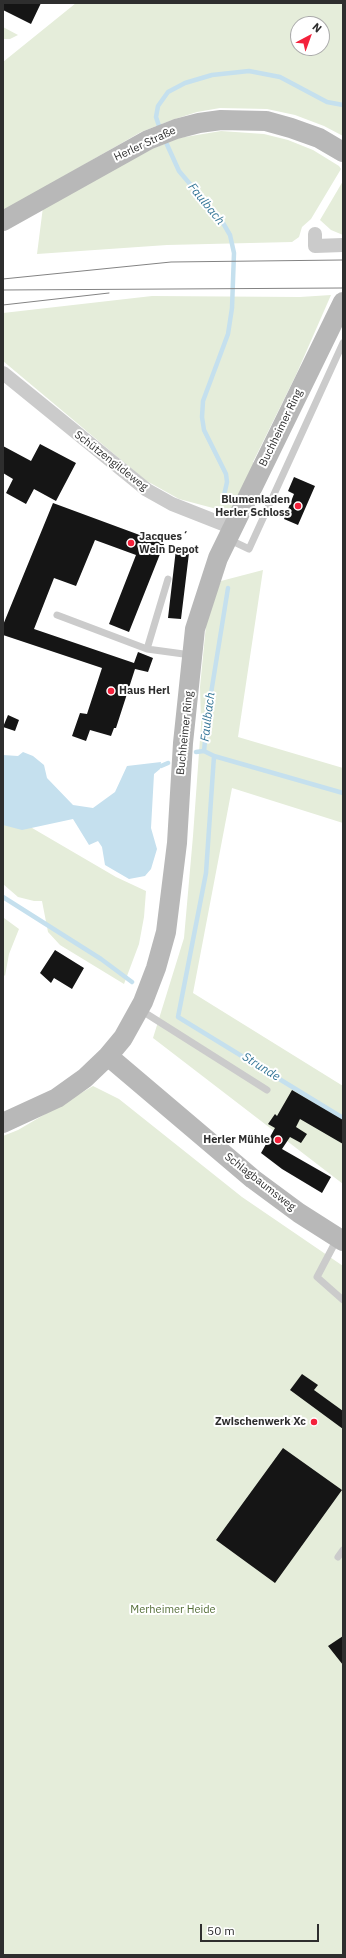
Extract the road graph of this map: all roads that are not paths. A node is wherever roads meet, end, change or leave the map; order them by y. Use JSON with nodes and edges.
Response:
{"nodes":[{"id":1,"x":343,"y":152,"type":"edge"},
{"id":2,"x":3,"y":221,"type":"edge"},
{"id":3,"x":315,"y":234,"type":"dead end"},
{"id":4,"x":343,"y":245,"type":"edge"},
{"id":5,"x":343,"y":302,"type":"edge"},
{"id":6,"x":343,"y":343,"type":"edge"},
{"id":7,"x":3,"y":372,"type":"edge"},
{"id":8,"x":230,"y":534,"type":"junction"},
{"id":9,"x":168,"y":579,"type":"dead end"},
{"id":10,"x":57,"y":615,"type":"dead end"},
{"id":11,"x":147,"y":649,"type":"junction"},
{"id":12,"x":193,"y":655,"type":"junction"},
{"id":13,"x":139,"y":1009,"type":"junction"},
{"id":14,"x":108,"y":1056,"type":"junction"},
{"id":15,"x":267,"y":1090,"type":"dead end"},
{"id":16,"x":3,"y":1123,"type":"edge"},
{"id":17,"x":341,"y":1239,"type":"edge"},
{"id":18,"x":343,"y":1300,"type":"edge"},
{"id":19,"x":343,"y":1550,"type":"edge"},
{"id":20,"x":338,"y":1557,"type":"dead end"}],
"edges":[{"from":1,"to":2,"type":"main road","name":"Herler Straße"},
{"from":3,"to":4,"type":"street"},
{"from":5,"to":8,"type":"main road","name":"Buchheimer Ring"},
{"from":6,"to":8,"type":"lane"},
{"from":7,"to":8,"type":"street","name":"Schützengildeweg"},
{"from":8,"to":12,"type":"main road","name":"Buchheimer Ring"},
{"from":9,"to":11,"type":"lane"},
{"from":10,"to":11,"type":"lane"},
{"from":11,"to":12,"type":"lane"},
{"from":12,"to":13,"type":"main road","name":"Buchheimer Ring"},
{"from":13,"to":14,"type":"main road","name":"Buchheimer Ring"},
{"from":13,"to":15,"type":"lane"},
{"from":14,"to":16,"type":"main road","name":"Buchheimer Ring"},
{"from":14,"to":17,"type":"main road","name":"Schlagbaumsweg"},
{"from":17,"to":18,"type":"lane"},
{"from":19,"to":20,"type":"lane"}]}
